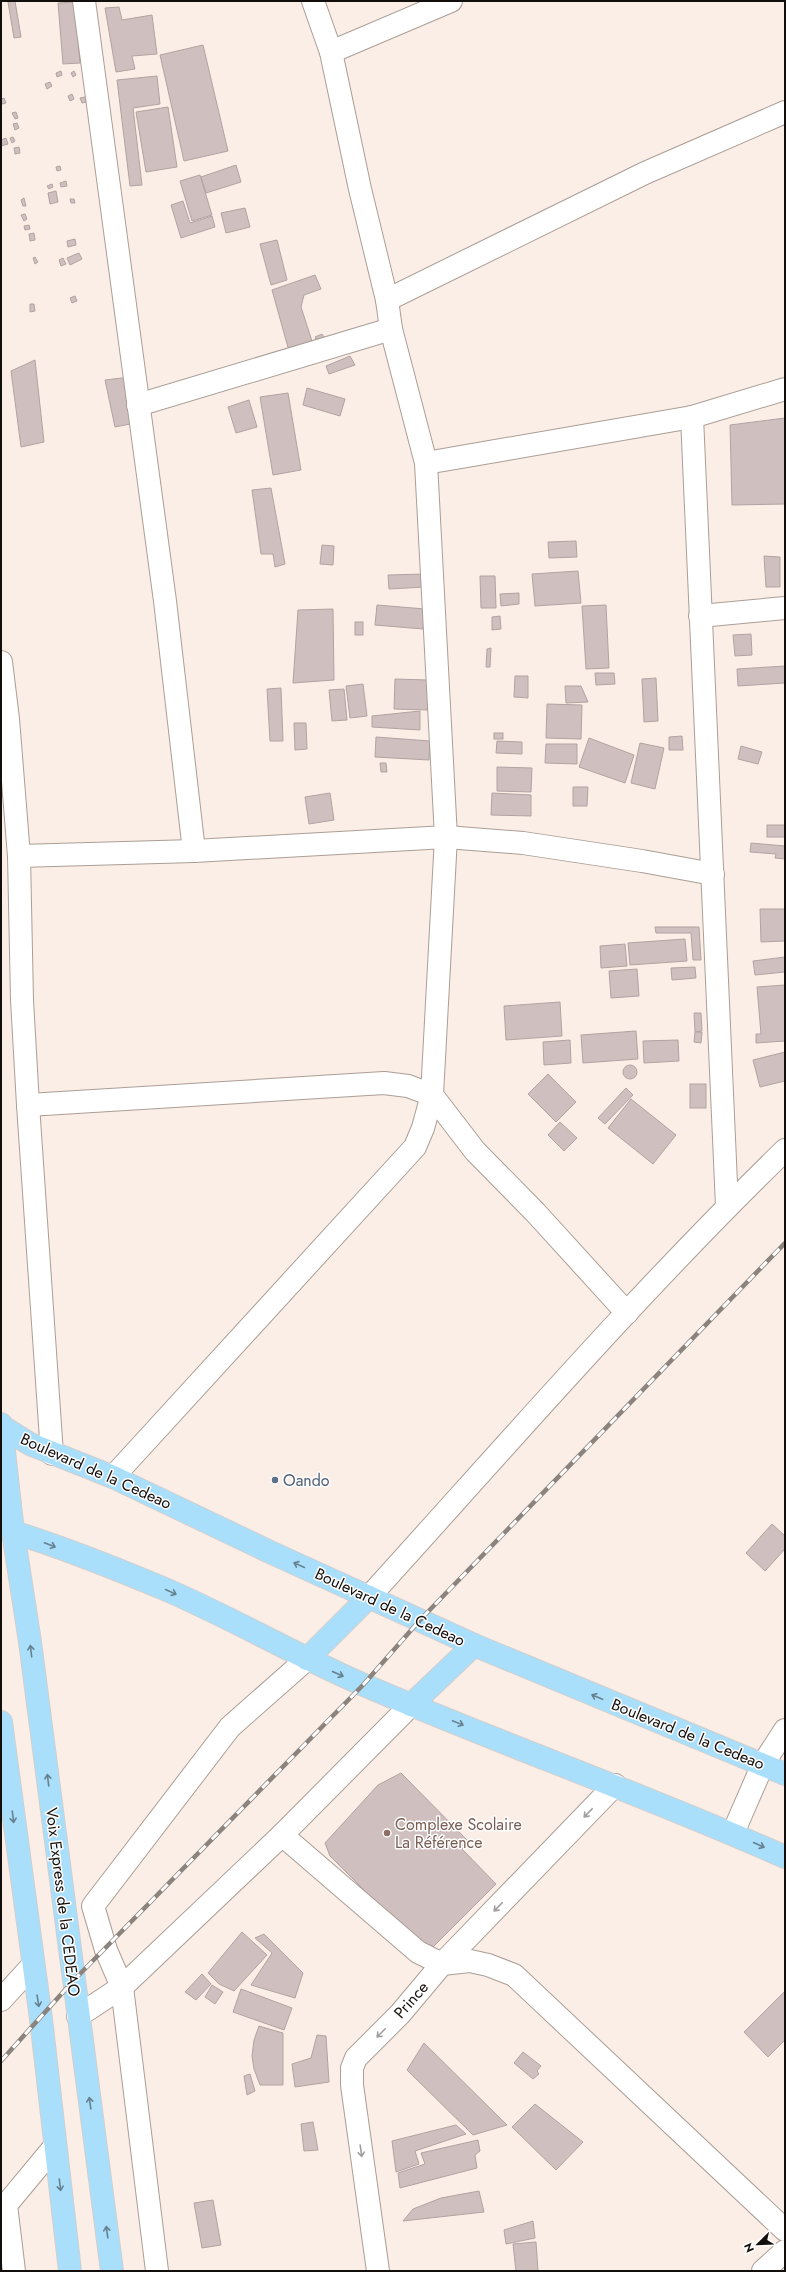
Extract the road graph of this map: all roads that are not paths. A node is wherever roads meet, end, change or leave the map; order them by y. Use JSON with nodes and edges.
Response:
{"nodes":[{"id":1,"x":84,"y":1,"type":"edge"},
{"id":2,"x":313,"y":1,"type":"edge"},
{"id":3,"x":451,"y":1,"type":"edge"},
{"id":4,"x":331,"y":52,"type":"junction"},
{"id":5,"x":785,"y":112,"type":"edge"},
{"id":6,"x":387,"y":300,"type":"junction"},
{"id":7,"x":391,"y":329,"type":"junction"},
{"id":8,"x":785,"y":389,"type":"edge"},
{"id":9,"x":138,"y":405,"type":"junction"},
{"id":10,"x":692,"y":417,"type":"junction"},
{"id":11,"x":426,"y":463,"type":"junction"},
{"id":12,"x":785,"y":608,"type":"edge"},
{"id":13,"x":700,"y":616,"type":"junction"},
{"id":14,"x":1,"y":662,"type":"edge"},
{"id":15,"x":446,"y":837,"type":"junction"},
{"id":16,"x":194,"y":852,"type":"junction"},
{"id":17,"x":18,"y":856,"type":"junction"},
{"id":18,"x":713,"y":874,"type":"junction"},
{"id":19,"x":432,"y":1095,"type":"junction"},
{"id":20,"x":28,"y":1105,"type":"junction"},
{"id":21,"x":785,"y":1150,"type":"edge"},
{"id":22,"x":727,"y":1206,"type":"junction"},
{"id":23,"x":627,"y":1313,"type":"junction"},
{"id":24,"x":1,"y":1425,"type":"edge"},
{"id":25,"x":52,"y":1454,"type":"junction"},
{"id":26,"x":113,"y":1477,"type":"junction"},
{"id":27,"x":1,"y":1498,"type":"edge"},
{"id":28,"x":13,"y":1532,"type":"junction"},
{"id":29,"x":368,"y":1597,"type":"junction"},
{"id":30,"x":474,"y":1645,"type":"junction"},
{"id":31,"x":307,"y":1659,"type":"junction"},
{"id":32,"x":411,"y":1705,"type":"junction"},
{"id":33,"x":1,"y":1722,"type":"edge"},
{"id":34,"x":785,"y":1730,"type":"edge"},
{"id":35,"x":763,"y":1764,"type":"junction"},
{"id":36,"x":785,"y":1774,"type":"edge"},
{"id":37,"x":615,"y":1785,"type":"junction"},
{"id":38,"x":733,"y":1833,"type":"junction"},
{"id":39,"x":282,"y":1835,"type":"junction"},
{"id":40,"x":785,"y":1857,"type":"edge"},
{"id":41,"x":442,"y":1964,"type":"junction"},
{"id":42,"x":32,"y":1966,"type":"junction"},
{"id":43,"x":122,"y":1988,"type":"junction"},
{"id":44,"x":1,"y":2000,"type":"edge"},
{"id":45,"x":78,"y":2016,"type":"junction"},
{"id":46,"x":55,"y":2146,"type":"junction"},
{"id":47,"x":785,"y":2230,"type":"edge"},
{"id":48,"x":785,"y":2250,"type":"edge"},
{"id":49,"x":14,"y":2271,"type":"edge"},
{"id":50,"x":70,"y":2271,"type":"edge"},
{"id":51,"x":112,"y":2271,"type":"edge"},
{"id":52,"x":157,"y":2271,"type":"edge"},
{"id":53,"x":378,"y":2271,"type":"edge"},
{"id":54,"x":763,"y":2271,"type":"edge"}],
"edges":[{"from":1,"to":9,"type":"street"},
{"from":2,"to":4,"type":"street"},
{"from":3,"to":4,"type":"street"},
{"from":4,"to":6,"type":"street"},
{"from":5,"to":6,"type":"street"},
{"from":6,"to":7,"type":"street"},
{"from":7,"to":9,"type":"street"},
{"from":7,"to":11,"type":"street"},
{"from":8,"to":10,"type":"street"},
{"from":9,"to":16,"type":"street"},
{"from":10,"to":11,"type":"street"},
{"from":10,"to":13,"type":"street"},
{"from":11,"to":15,"type":"street"},
{"from":12,"to":13,"type":"street"},
{"from":13,"to":18,"type":"street"},
{"from":14,"to":17,"type":"street"},
{"from":15,"to":16,"type":"street"},
{"from":15,"to":18,"type":"street"},
{"from":15,"to":19,"type":"street"},
{"from":16,"to":17,"type":"street"},
{"from":17,"to":20,"type":"street"},
{"from":18,"to":22,"type":"street"},
{"from":19,"to":20,"type":"street"},
{"from":19,"to":23,"type":"street"},
{"from":19,"to":26,"type":"street"},
{"from":20,"to":25,"type":"street"},
{"from":21,"to":22,"type":"street"},
{"from":22,"to":23,"type":"street"},
{"from":23,"to":29,"type":"street"},
{"from":24,"to":25,"type":"main road","name":"Boulevard de la Cedeao"},
{"from":24,"to":28,"type":"main road"},
{"from":25,"to":26,"type":"main road","name":"Boulevard de la Cedeao"},
{"from":29,"to":26,"type":"main road","name":"Boulevard de la Cedeao","one_way":true},
{"from":27,"to":28,"type":"main road"},
{"from":28,"to":31,"type":"main road","one_way":true},
{"from":45,"to":28,"type":"main road","name":"Voix Express de la CEDEAO","one_way":true},
{"from":29,"to":30,"type":"main road","name":"Boulevard de la Cedeao"},
{"from":29,"to":31,"type":"main road"},
{"from":30,"to":32,"type":"main road"},
{"from":35,"to":30,"type":"main road","name":"Boulevard de la Cedeao","one_way":true},
{"from":31,"to":32,"type":"main road","one_way":true},
{"from":31,"to":43,"type":"street"},
{"from":32,"to":37,"type":"main road","one_way":true},
{"from":32,"to":39,"type":"street"},
{"from":33,"to":42,"type":"main road","one_way":true},
{"from":34,"to":35,"type":"street"},
{"from":35,"to":36,"type":"main road","name":"Boulevard de la Cedeao"},
{"from":35,"to":38,"type":"street"},
{"from":37,"to":38,"type":"main road"},
{"from":37,"to":41,"type":"street","name":"Prince","one_way":true},
{"from":38,"to":40,"type":"main road","one_way":true},
{"from":39,"to":41,"type":"street"},
{"from":39,"to":43,"type":"street"},
{"from":41,"to":47,"type":"street"},
{"from":41,"to":53,"type":"street","name":"Prince","one_way":true},
{"from":42,"to":44,"type":"street"},
{"from":42,"to":46,"type":"main road","one_way":true},
{"from":43,"to":45,"type":"street"},
{"from":43,"to":52,"type":"street"},
{"from":51,"to":45,"type":"main road","name":"Voix Express de la CEDEAO","one_way":true},
{"from":46,"to":49,"type":"street"},
{"from":46,"to":50,"type":"main road","one_way":true},
{"from":48,"to":54,"type":"street"}]}
